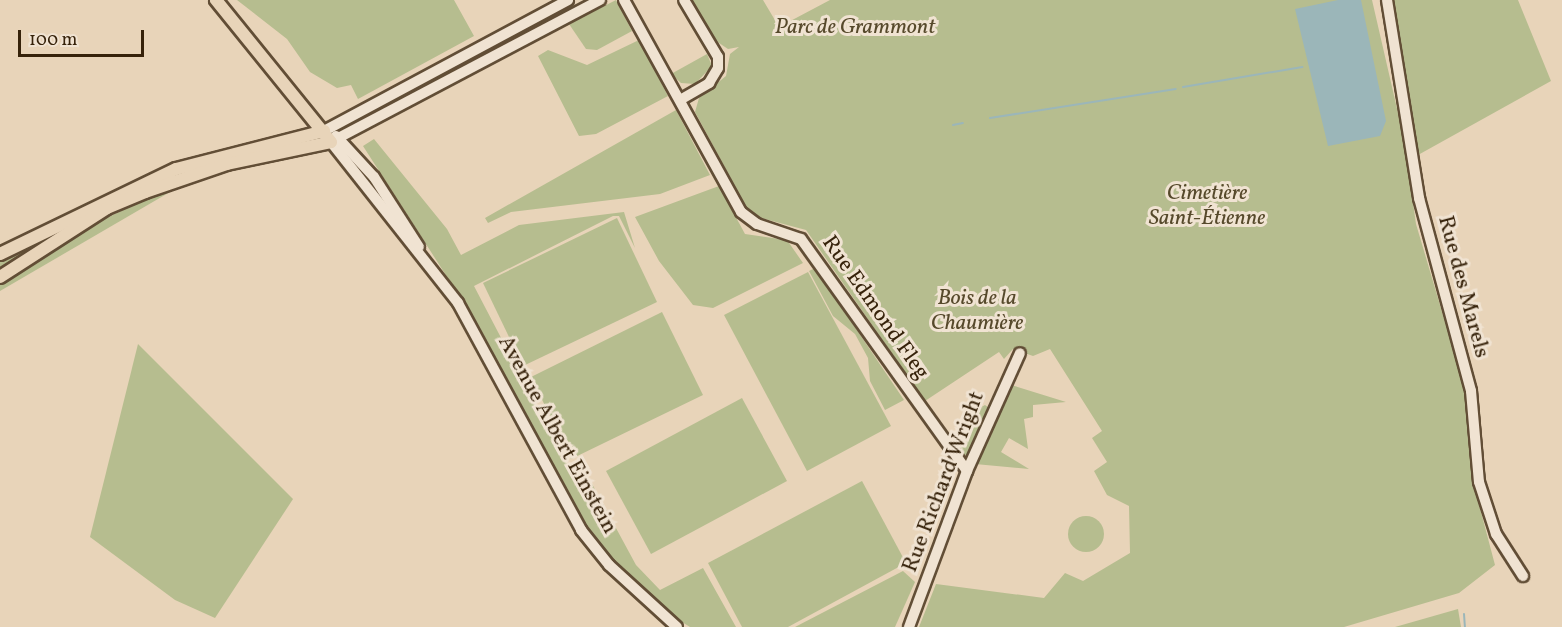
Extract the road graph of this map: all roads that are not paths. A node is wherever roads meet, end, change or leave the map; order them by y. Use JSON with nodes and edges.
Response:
{"nodes":[{"id":1,"x":216,"y":0,"type":"edge"},
{"id":2,"x":568,"y":0,"type":"edge"},
{"id":3,"x":600,"y":0,"type":"edge"},
{"id":4,"x":624,"y":0,"type":"edge"},
{"id":5,"x":684,"y":0,"type":"edge"},
{"id":6,"x":1386,"y":0,"type":"edge"},
{"id":7,"x":680,"y":100,"type":"junction"},
{"id":8,"x":309,"y":113,"type":"junction"},
{"id":9,"x":324,"y":131,"type":"junction"},
{"id":10,"x":300,"y":139,"type":"junction"},
{"id":11,"x":335,"y":139,"type":"junction"},
{"id":12,"x":176,"y":174,"type":"junction"},
{"id":13,"x":0,"y":254,"type":"edge"},
{"id":14,"x":0,"y":278,"type":"edge"},
{"id":15,"x":1020,"y":353,"type":"dead end"},
{"id":16,"x":966,"y":471,"type":"junction"},
{"id":17,"x":1523,"y":576,"type":"dead end"},
{"id":18,"x":676,"y":627,"type":"edge"},
{"id":19,"x":909,"y":627,"type":"edge"}],
"edges":[{"from":1,"to":8,"type":"main road","name":"Avenue Albert Einstein"},
{"from":2,"to":9,"type":"street"},
{"from":3,"to":11,"type":"street"},
{"from":4,"to":7,"type":"street","name":"Rue Edmond Fleg"},
{"from":5,"to":7,"type":"street"},
{"from":6,"to":17,"type":"street","name":"Rue des Marels"},
{"from":7,"to":16,"type":"street","name":"Rue Edmond Fleg"},
{"from":8,"to":9,"type":"main road","name":"Avenue Albert Einstein"},
{"from":8,"to":10,"type":"main road"},
{"from":9,"to":10,"type":"main road"},
{"from":9,"to":11,"type":"main road","name":"Avenue Albert Einstein"},
{"from":10,"to":12,"type":"main road"},
{"from":11,"to":12,"type":"main road"},
{"from":11,"to":18,"type":"street","name":"Avenue Albert Einstein"},
{"from":12,"to":13,"type":"main road"},
{"from":12,"to":14,"type":"main road"},
{"from":15,"to":16,"type":"street","name":"Rue Richard Wright"},
{"from":16,"to":19,"type":"street","name":"Rue Richard Wright"}]}
